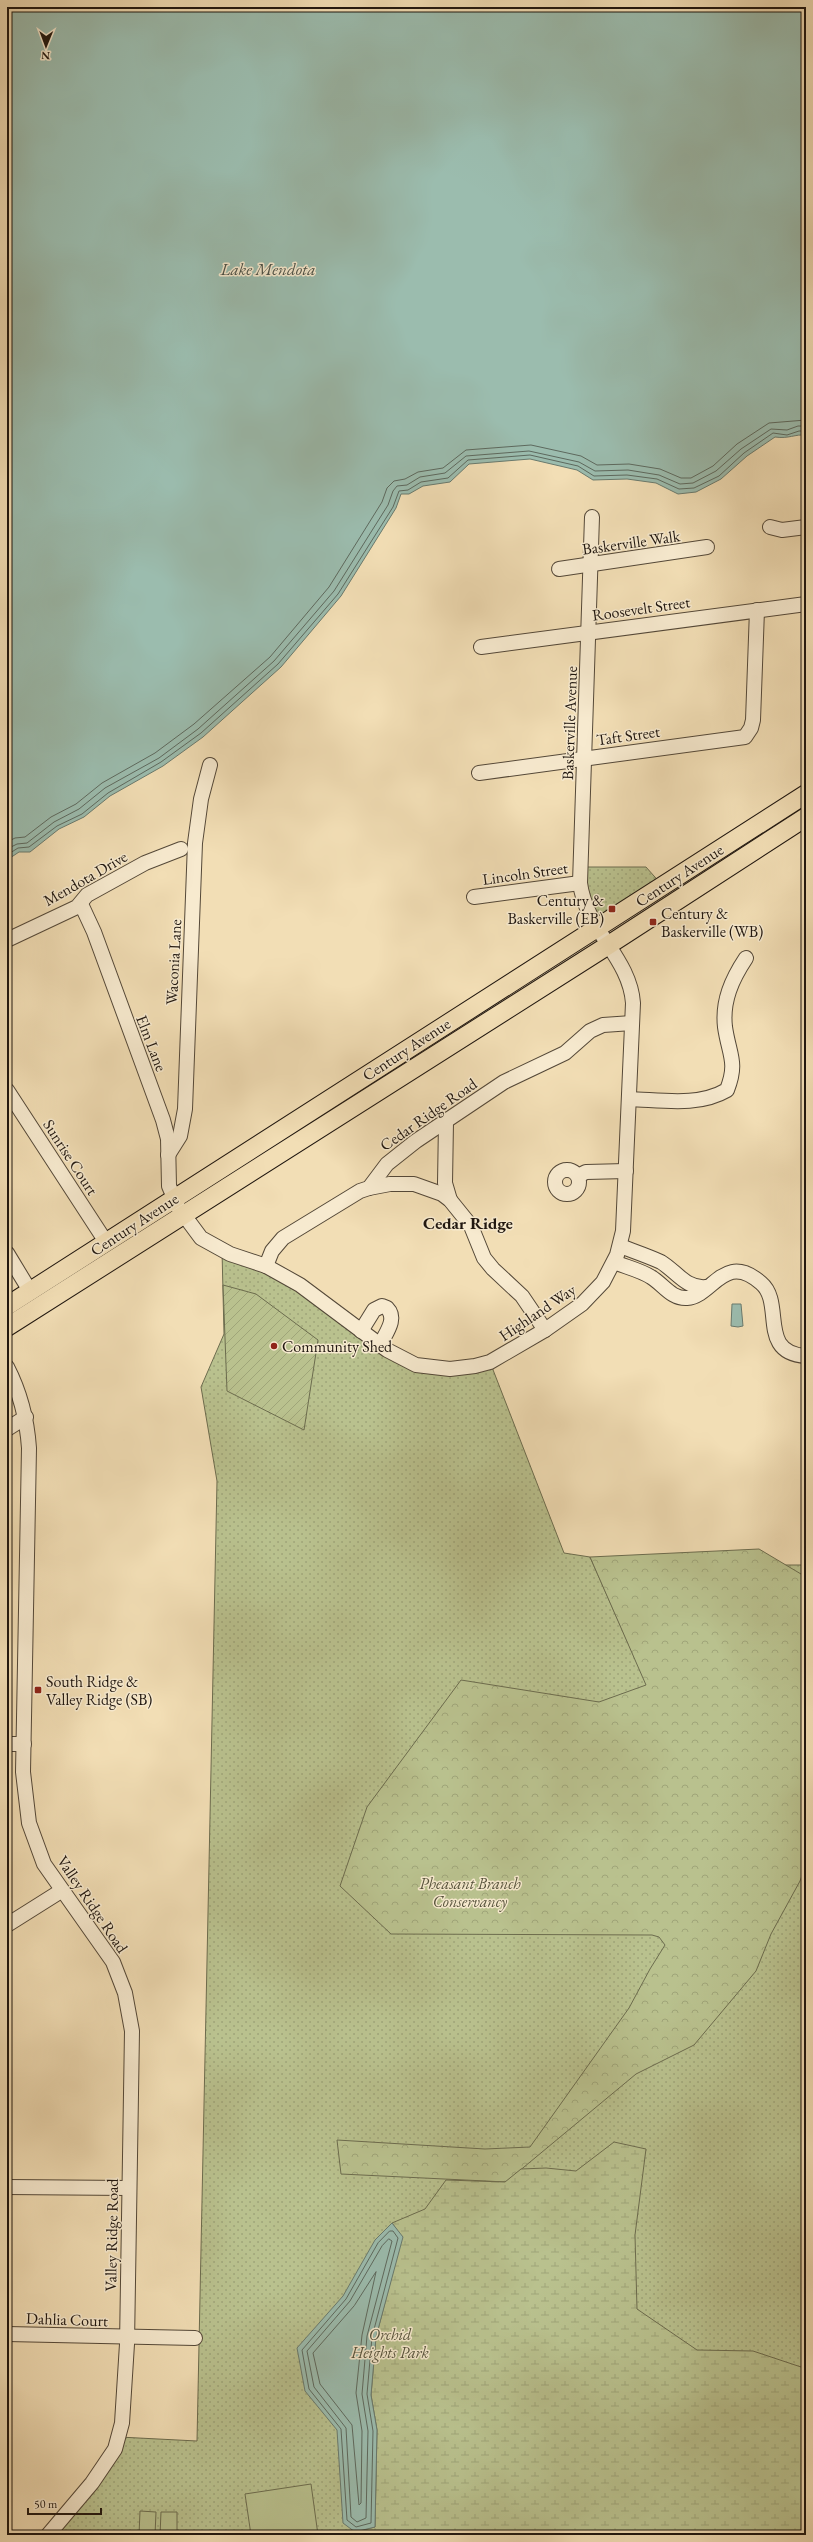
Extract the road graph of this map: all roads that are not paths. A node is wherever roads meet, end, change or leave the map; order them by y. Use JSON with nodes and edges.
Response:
{"nodes":[{"id":1,"x":592,"y":517,"type":"dead end"},
{"id":2,"x":770,"y":527,"type":"dead end"},
{"id":3,"x":806,"y":528,"type":"edge"},
{"id":4,"x":708,"y":547,"type":"dead end"},
{"id":5,"x":591,"y":565,"type":"junction"},
{"id":6,"x":559,"y":569,"type":"dead end"},
{"id":7,"x":806,"y":604,"type":"edge"},
{"id":8,"x":757,"y":610,"type":"junction"},
{"id":9,"x":590,"y":632,"type":"junction"},
{"id":10,"x":481,"y":647,"type":"dead end"},
{"id":11,"x":585,"y":758,"type":"junction"},
{"id":12,"x":210,"y":765,"type":"dead end"},
{"id":13,"x":479,"y":773,"type":"dead end"},
{"id":14,"x":806,"y":794,"type":"edge"},
{"id":15,"x":806,"y":816,"type":"edge"},
{"id":16,"x":180,"y":849,"type":"dead end"},
{"id":17,"x":580,"y":882,"type":"junction"},
{"id":18,"x":474,"y":897,"type":"dead end"},
{"id":19,"x":81,"y":904,"type":"junction"},
{"id":20,"x":596,"y":927,"type":"junction"},
{"id":21,"x":7,"y":940,"type":"edge"},
{"id":22,"x":607,"y":946,"type":"junction"},
{"id":23,"x":746,"y":958,"type":"dead end"},
{"id":24,"x":632,"y":1023,"type":"junction"},
{"id":25,"x":7,"y":1090,"type":"edge"},
{"id":26,"x":629,"y":1099,"type":"junction"},
{"id":27,"x":446,"y":1122,"type":"junction"},
{"id":28,"x":167,"y":1157,"type":"junction"},
{"id":29,"x":626,"y":1171,"type":"junction"},
{"id":30,"x":578,"y":1176,"type":"dead end"},
{"id":31,"x":368,"y":1188,"type":"junction"},
{"id":32,"x":174,"y":1199,"type":"junction"},
{"id":33,"x":450,"y":1200,"type":"junction"},
{"id":34,"x":183,"y":1215,"type":"junction"},
{"id":35,"x":106,"y":1242,"type":"junction"},
{"id":36,"x":620,"y":1246,"type":"junction"},
{"id":37,"x":7,"y":1253,"type":"edge"},
{"id":38,"x":614,"y":1262,"type":"junction"},
{"id":39,"x":266,"y":1266,"type":"junction"},
{"id":40,"x":706,"y":1287,"type":"junction"},
{"id":41,"x":30,"y":1291,"type":"junction"},
{"id":42,"x":7,"y":1306,"type":"edge"},
{"id":43,"x":7,"y":1327,"type":"edge"},
{"id":44,"x":545,"y":1330,"type":"junction"},
{"id":45,"x":361,"y":1331,"type":"junction"},
{"id":46,"x":380,"y":1345,"type":"junction"},
{"id":47,"x":806,"y":1356,"type":"edge"},
{"id":48,"x":7,"y":1368,"type":"edge"},
{"id":49,"x":26,"y":1417,"type":"junction"},
{"id":50,"x":7,"y":1428,"type":"edge"},
{"id":51,"x":7,"y":1744,"type":"edge"},
{"id":52,"x":24,"y":1744,"type":"junction"},
{"id":53,"x":61,"y":1891,"type":"junction"},
{"id":54,"x":7,"y":1925,"type":"edge"},
{"id":55,"x":7,"y":2186,"type":"edge"},
{"id":56,"x":128,"y":2188,"type":"junction"},
{"id":57,"x":7,"y":2334,"type":"edge"},
{"id":58,"x":127,"y":2338,"type":"junction"},
{"id":59,"x":196,"y":2338,"type":"dead end"},
{"id":60,"x":48,"y":2535,"type":"edge"}],
"edges":[{"from":1,"to":5,"type":"street","name":"Baskerville Avenue"},
{"from":2,"to":3,"type":"street"},
{"from":4,"to":5,"type":"street","name":"Baskerville Walk"},
{"from":5,"to":6,"type":"street","name":"Baskerville Walk"},
{"from":5,"to":9,"type":"street","name":"Baskerville Avenue"},
{"from":7,"to":8,"type":"street","name":"Roosevelt Street"},
{"from":8,"to":9,"type":"street","name":"Roosevelt Street"},
{"from":8,"to":11,"type":"street","name":"Taft Street"},
{"from":9,"to":10,"type":"street","name":"Roosevelt Street"},
{"from":9,"to":11,"type":"street","name":"Baskerville Avenue"},
{"from":11,"to":13,"type":"street","name":"Taft Street"},
{"from":11,"to":17,"type":"street","name":"Baskerville Avenue"},
{"from":12,"to":28,"type":"street","name":"Waconia Lane"},
{"from":14,"to":20,"type":"main road","name":"Century Avenue"},
{"from":15,"to":22,"type":"main road","name":"Century Avenue"},
{"from":16,"to":19,"type":"street","name":"Mendota Drive"},
{"from":17,"to":18,"type":"street","name":"Lincoln Street"},
{"from":17,"to":20,"type":"street","name":"Baskerville Avenue"},
{"from":19,"to":21,"type":"street","name":"Mendota Drive"},
{"from":19,"to":28,"type":"street","name":"Elm Lane"},
{"from":20,"to":22,"type":"street","name":"Highland Way"},
{"from":20,"to":32,"type":"main road","name":"Century Avenue"},
{"from":22,"to":24,"type":"street","name":"Highland Way"},
{"from":22,"to":34,"type":"main road","name":"Century Avenue"},
{"from":23,"to":26,"type":"street"},
{"from":24,"to":26,"type":"street","name":"Highland Way"},
{"from":24,"to":27,"type":"street","name":"Cedar Ridge Road"},
{"from":25,"to":35,"type":"street","name":"Sunrise Court"},
{"from":26,"to":29,"type":"street","name":"Highland Way"},
{"from":27,"to":31,"type":"street","name":"Cedar Ridge Road"},
{"from":27,"to":33,"type":"street"},
{"from":28,"to":32,"type":"street","name":"Elm Lane"},
{"from":29,"to":30,"type":"street"},
{"from":29,"to":36,"type":"street","name":"Highland Way"},
{"from":31,"to":33,"type":"street"},
{"from":31,"to":39,"type":"street","name":"Cedar Ridge Road"},
{"from":32,"to":34,"type":"street","name":"Highland Way"},
{"from":32,"to":35,"type":"main road","name":"Century Avenue"},
{"from":33,"to":44,"type":"street"},
{"from":34,"to":39,"type":"street","name":"Highland Way"},
{"from":34,"to":43,"type":"main road","name":"Century Avenue"},
{"from":35,"to":41,"type":"main road","name":"Century Avenue"},
{"from":36,"to":38,"type":"street","name":"Highland Way"},
{"from":36,"to":40,"type":"street"},
{"from":37,"to":41,"type":"street"},
{"from":38,"to":40,"type":"street"},
{"from":38,"to":44,"type":"street","name":"Highland Way"},
{"from":39,"to":45,"type":"street","name":"Highland Way"},
{"from":40,"to":47,"type":"street"},
{"from":41,"to":42,"type":"main road","name":"Century Avenue"},
{"from":44,"to":46,"type":"street","name":"Highland Way"},
{"from":45,"to":46,"type":"street","name":"Highland Way"},
{"from":45,"to":46,"type":"street"},
{"from":48,"to":49,"type":"street","name":"Valley Ridge Road"},
{"from":49,"to":50,"type":"street"},
{"from":49,"to":52,"type":"street","name":"Valley Ridge Road"},
{"from":51,"to":52,"type":"street"},
{"from":52,"to":53,"type":"street","name":"Valley Ridge Road"},
{"from":53,"to":54,"type":"street"},
{"from":53,"to":56,"type":"street","name":"Valley Ridge Road"},
{"from":55,"to":56,"type":"street"},
{"from":56,"to":58,"type":"street","name":"Valley Ridge Road"},
{"from":57,"to":58,"type":"street","name":"Dahlia Court"},
{"from":58,"to":59,"type":"street","name":"Dahlia Court"},
{"from":58,"to":60,"type":"street","name":"Valley Ridge Road"}]}
